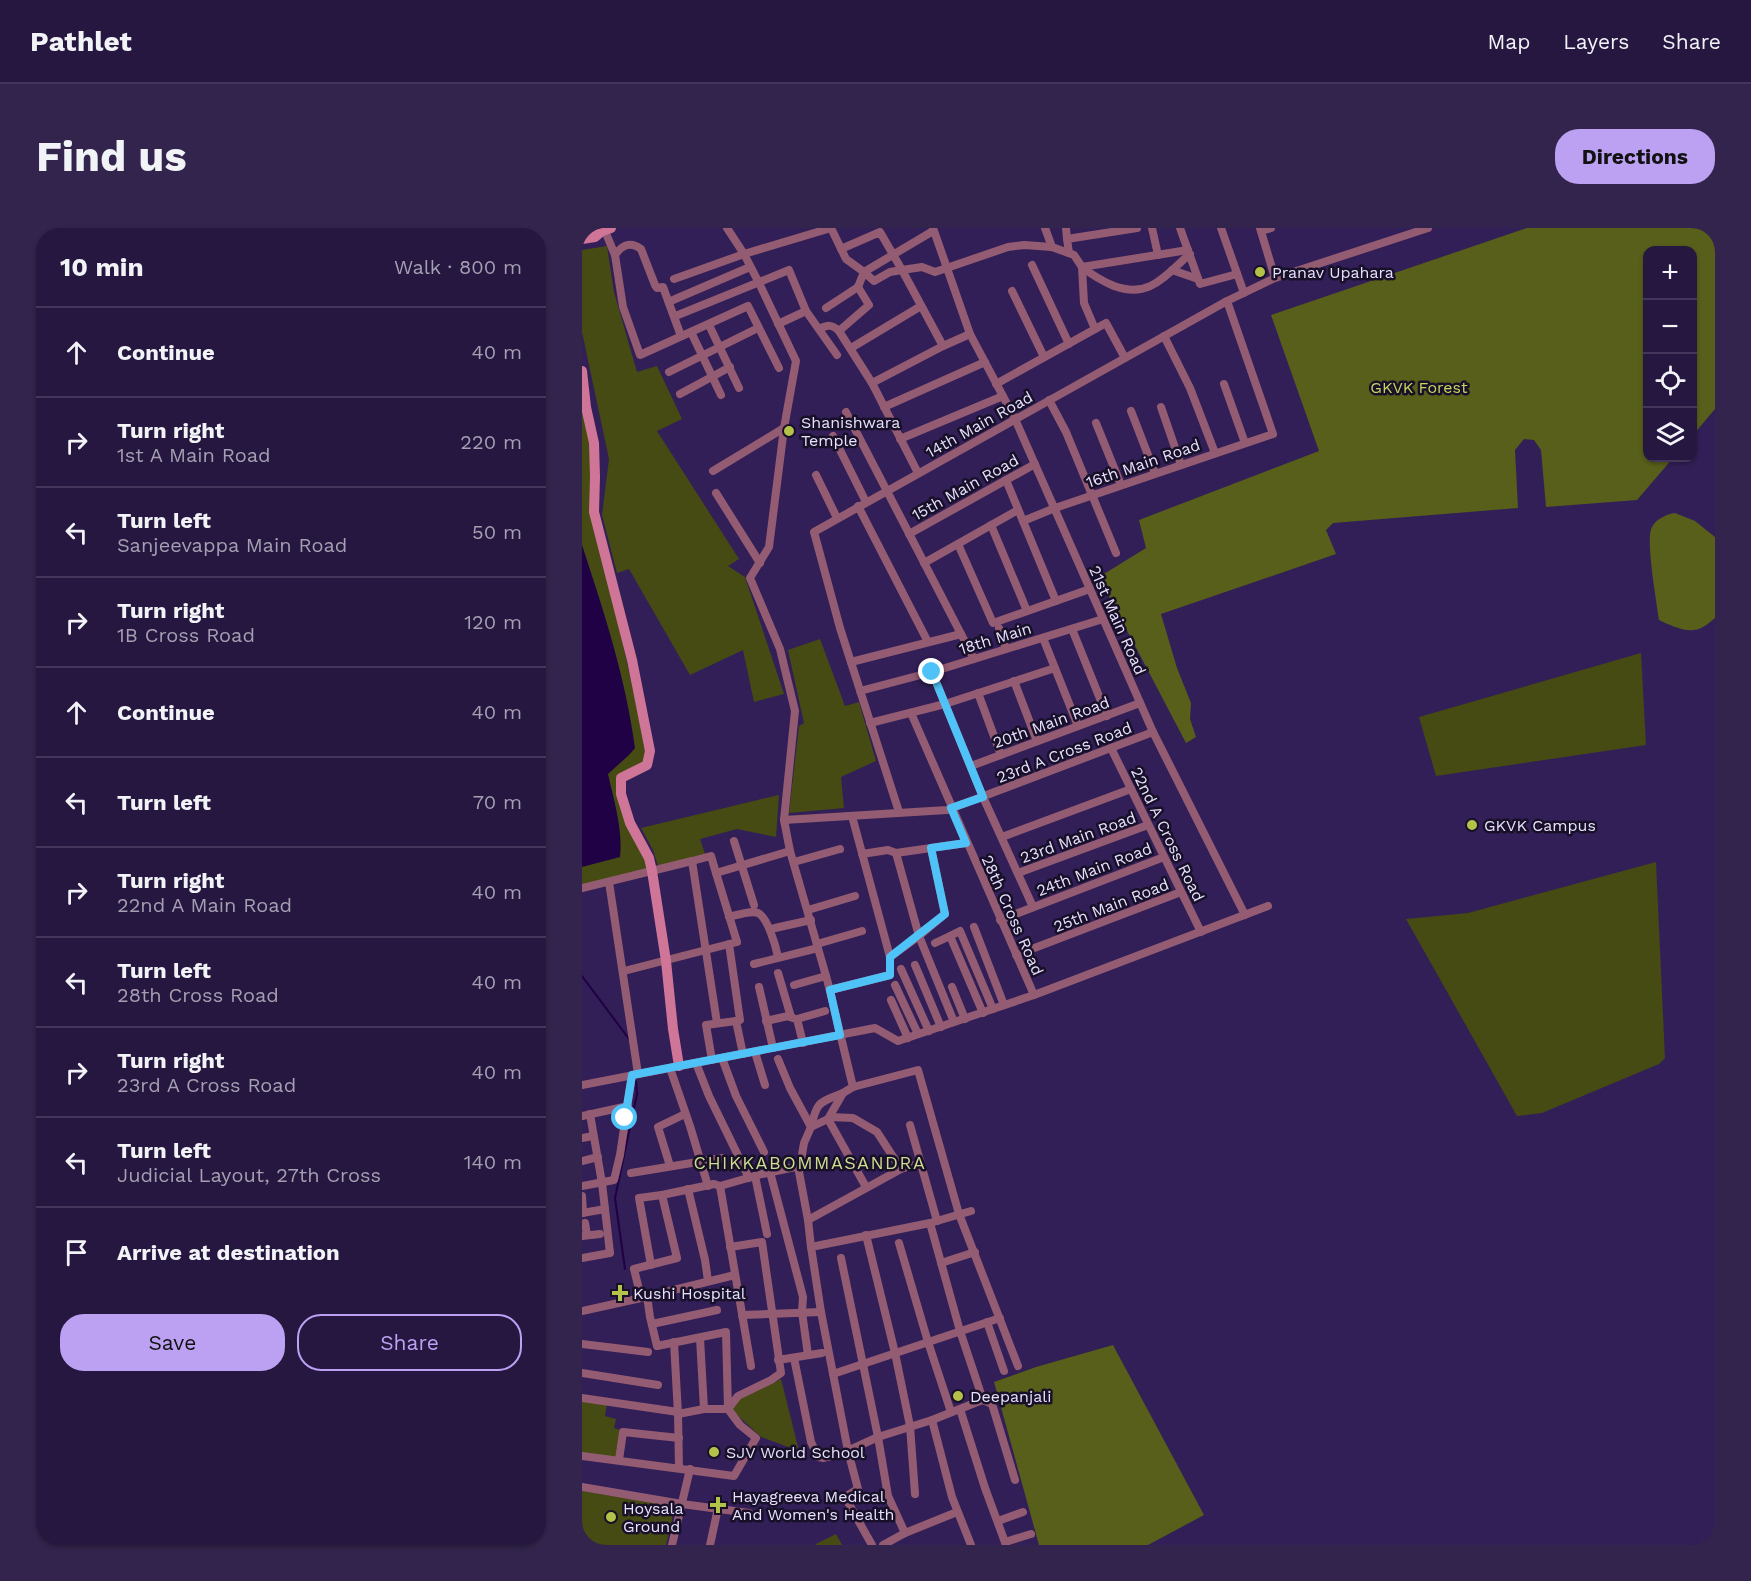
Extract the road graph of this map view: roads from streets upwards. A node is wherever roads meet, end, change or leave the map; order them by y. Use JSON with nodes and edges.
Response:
{"nodes":[{"id":1,"x":727,"y":228,"type":"edge"},
{"id":2,"x":1045,"y":228,"type":"edge"},
{"id":3,"x":1066,"y":228,"type":"edge"},
{"id":4,"x":1137,"y":228,"type":"edge"},
{"id":5,"x":1152,"y":228,"type":"edge"},
{"id":6,"x":1180,"y":228,"type":"edge"},
{"id":7,"x":1221,"y":228,"type":"edge"},
{"id":8,"x":1271,"y":228,"type":"edge"},
{"id":9,"x":1428,"y":228,"type":"edge"},
{"id":10,"x":582,"y":230,"type":"edge"},
{"id":11,"x":606,"y":230,"type":"edge"},
{"id":12,"x":933,"y":230,"type":"edge"},
{"id":13,"x":1260,"y":230,"type":"edge"},
{"id":14,"x":1068,"y":238,"type":"junction"},
{"id":15,"x":582,"y":239,"type":"edge"},
{"id":16,"x":1052,"y":247,"type":"junction"},
{"id":17,"x":841,"y":249,"type":"junction"},
{"id":18,"x":1189,"y":252,"type":"junction"},
{"id":19,"x":1069,"y":253,"type":"junction"},
{"id":20,"x":744,"y":254,"type":"junction"},
{"id":21,"x":892,"y":254,"type":"junction"},
{"id":22,"x":615,"y":255,"type":"junction"},
{"id":23,"x":1158,"y":255,"type":"junction"},
{"id":24,"x":1032,"y":265,"type":"dead end"},
{"id":25,"x":750,"y":267,"type":"junction"},
{"id":26,"x":1082,"y":267,"type":"junction"},
{"id":27,"x":946,"y":268,"type":"junction"},
{"id":28,"x":902,"y":270,"type":"junction"},
{"id":29,"x":1172,"y":270,"type":"junction"},
{"id":30,"x":864,"y":272,"type":"junction"},
{"id":31,"x":1237,"y":274,"type":"junction"},
{"id":32,"x":1275,"y":278,"type":"junction"},
{"id":33,"x":674,"y":279,"type":"dead end"},
{"id":34,"x":1198,"y":279,"type":"junction"},
{"id":35,"x":759,"y":283,"type":"junction"},
{"id":36,"x":858,"y":287,"type":"junction"},
{"id":37,"x":1012,"y":291,"type":"dead end"},
{"id":38,"x":1244,"y":293,"type":"junction"},
{"id":39,"x":673,"y":300,"type":"dead end"},
{"id":40,"x":1227,"y":301,"type":"junction"},
{"id":41,"x":921,"y":306,"type":"junction"},
{"id":42,"x":826,"y":308,"type":"dead end"},
{"id":43,"x":806,"y":311,"type":"junction"},
{"id":44,"x":678,"y":315,"type":"dead end"},
{"id":45,"x":778,"y":324,"type":"junction"},
{"id":46,"x":709,"y":325,"type":"junction"},
{"id":47,"x":819,"y":329,"type":"junction"},
{"id":48,"x":1095,"y":329,"type":"junction"},
{"id":49,"x":753,"y":330,"type":"dead end"},
{"id":50,"x":839,"y":331,"type":"junction"},
{"id":51,"x":692,"y":332,"type":"junction"},
{"id":52,"x":970,"y":334,"type":"junction"},
{"id":53,"x":681,"y":336,"type":"junction"},
{"id":54,"x":1164,"y":336,"type":"junction"},
{"id":55,"x":1069,"y":344,"type":"junction"},
{"id":56,"x":943,"y":346,"type":"junction"},
{"id":57,"x":720,"y":347,"type":"junction"},
{"id":58,"x":851,"y":348,"type":"junction"},
{"id":59,"x":837,"y":355,"type":"dead end"},
{"id":60,"x":702,"y":356,"type":"junction"},
{"id":61,"x":1044,"y":357,"type":"junction"},
{"id":62,"x":1125,"y":358,"type":"junction"},
{"id":63,"x":985,"y":362,"type":"junction"},
{"id":64,"x":729,"y":367,"type":"junction"},
{"id":65,"x":780,"y":368,"type":"dead end"},
{"id":66,"x":582,"y":371,"type":"edge"},
{"id":67,"x":669,"y":372,"type":"dead end"},
{"id":68,"x":712,"y":376,"type":"junction"},
{"id":69,"x":872,"y":383,"type":"junction"},
{"id":70,"x":996,"y":384,"type":"junction"},
{"id":71,"x":1224,"y":384,"type":"dead end"},
{"id":72,"x":740,"y":388,"type":"dead end"},
{"id":73,"x":680,"y":394,"type":"dead end"},
{"id":74,"x":721,"y":395,"type":"dead end"},
{"id":75,"x":1002,"y":396,"type":"junction"},
{"id":76,"x":1049,"y":400,"type":"junction"},
{"id":77,"x":884,"y":407,"type":"junction"},
{"id":78,"x":1161,"y":407,"type":"dead end"},
{"id":79,"x":1131,"y":411,"type":"dead end"},
{"id":80,"x":846,"y":412,"type":"dead end"},
{"id":81,"x":1015,"y":419,"type":"junction"},
{"id":82,"x":1096,"y":423,"type":"dead end"},
{"id":83,"x":784,"y":428,"type":"junction"},
{"id":84,"x":833,"y":436,"type":"dead end"},
{"id":85,"x":900,"y":439,"type":"junction"},
{"id":86,"x":1245,"y":443,"type":"junction"},
{"id":87,"x":1215,"y":453,"type":"junction"},
{"id":88,"x":1035,"y":464,"type":"junction"},
{"id":89,"x":1181,"y":465,"type":"junction"},
{"id":90,"x":713,"y":471,"type":"dead end"},
{"id":91,"x":918,"y":473,"type":"junction"},
{"id":92,"x":1155,"y":473,"type":"junction"},
{"id":93,"x":816,"y":475,"type":"dead end"},
{"id":94,"x":1006,"y":480,"type":"junction"},
{"id":95,"x":1121,"y":485,"type":"junction"},
{"id":96,"x":887,"y":490,"type":"junction"},
{"id":97,"x":716,"y":493,"type":"dead end"},
{"id":98,"x":1092,"y":495,"type":"junction"},
{"id":99,"x":862,"y":504,"type":"junction"},
{"id":100,"x":1055,"y":508,"type":"junction"},
{"id":101,"x":1018,"y":510,"type":"junction"},
{"id":102,"x":837,"y":518,"type":"junction"},
{"id":103,"x":1023,"y":521,"type":"junction"},
{"id":104,"x":991,"y":525,"type":"junction"},
{"id":105,"x":909,"y":534,"type":"junction"},
{"id":106,"x":958,"y":544,"type":"junction"},
{"id":107,"x":1116,"y":553,"type":"dead end"},
{"id":108,"x":760,"y":563,"type":"junction"},
{"id":109,"x":924,"y":563,"type":"junction"},
{"id":110,"x":1090,"y":589,"type":"junction"},
{"id":111,"x":1056,"y":601,"type":"junction"},
{"id":112,"x":1027,"y":611,"type":"junction"},
{"id":113,"x":1103,"y":619,"type":"junction"},
{"id":114,"x":996,"y":625,"type":"junction"},
{"id":115,"x":1072,"y":629,"type":"junction"},
{"id":116,"x":961,"y":634,"type":"junction"},
{"id":117,"x":1043,"y":638,"type":"junction"},
{"id":118,"x":928,"y":642,"type":"junction"},
{"id":119,"x":1006,"y":649,"type":"junction"},
{"id":120,"x":974,"y":659,"type":"junction"},
{"id":121,"x":851,"y":662,"type":"junction"},
{"id":122,"x":1055,"y":668,"type":"junction"},
{"id":123,"x":932,"y":672,"type":"junction"},
{"id":124,"x":1014,"y":681,"type":"junction"},
{"id":125,"x":860,"y":691,"type":"junction"},
{"id":126,"x":978,"y":693,"type":"junction"},
{"id":127,"x":1140,"y":703,"type":"junction"},
{"id":128,"x":945,"y":704,"type":"junction"},
{"id":129,"x":911,"y":713,"type":"junction"},
{"id":130,"x":1107,"y":716,"type":"junction"},
{"id":131,"x":870,"y":723,"type":"junction"},
{"id":132,"x":1078,"y":726,"type":"junction"},
{"id":133,"x":1153,"y":732,"type":"junction"},
{"id":134,"x":1037,"y":741,"type":"junction"},
{"id":135,"x":1111,"y":748,"type":"junction"},
{"id":136,"x":1001,"y":755,"type":"junction"},
{"id":137,"x":971,"y":766,"type":"junction"},
{"id":138,"x":1131,"y":789,"type":"junction"},
{"id":139,"x":983,"y":797,"type":"junction"},
{"id":140,"x":951,"y":808,"type":"junction"},
{"id":141,"x":899,"y":812,"type":"junction"},
{"id":142,"x":852,"y":816,"type":"junction"},
{"id":143,"x":784,"y":820,"type":"junction"},
{"id":144,"x":1148,"y":825,"type":"junction"},
{"id":145,"x":1002,"y":837,"type":"junction"},
{"id":146,"x":734,"y":841,"type":"dead end"},
{"id":147,"x":966,"y":843,"type":"junction"},
{"id":148,"x":931,"y":848,"type":"junction"},
{"id":149,"x":840,"y":849,"type":"dead end"},
{"id":150,"x":790,"y":851,"type":"junction"},
{"id":151,"x":896,"y":853,"type":"junction"},
{"id":152,"x":861,"y":854,"type":"junction"},
{"id":153,"x":1164,"y":857,"type":"junction"},
{"id":154,"x":692,"y":861,"type":"junction"},
{"id":155,"x":794,"y":862,"type":"junction"},
{"id":156,"x":743,"y":864,"type":"junction"},
{"id":157,"x":652,"y":871,"type":"junction"},
{"id":158,"x":716,"y":873,"type":"junction"},
{"id":159,"x":1018,"y":873,"type":"junction"},
{"id":160,"x":609,"y":882,"type":"junction"},
{"id":161,"x":582,"y":888,"type":"edge"},
{"id":162,"x":1181,"y":892,"type":"junction"},
{"id":163,"x":855,"y":896,"type":"dead end"},
{"id":164,"x":754,"y":905,"type":"dead end"},
{"id":165,"x":1268,"y":906,"type":"dead end"},
{"id":166,"x":1033,"y":907,"type":"junction"},
{"id":167,"x":808,"y":910,"type":"junction"},
{"id":168,"x":1245,"y":915,"type":"junction"},
{"id":169,"x":729,"y":917,"type":"junction"},
{"id":170,"x":811,"y":920,"type":"junction"},
{"id":171,"x":1000,"y":920,"type":"junction"},
{"id":172,"x":974,"y":927,"type":"dead end"},
{"id":173,"x":775,"y":928,"type":"dead end"},
{"id":174,"x":862,"y":931,"type":"dead end"},
{"id":175,"x":1200,"y":932,"type":"junction"},
{"id":176,"x":919,"y":936,"type":"junction"},
{"id":177,"x":950,"y":936,"type":"junction"},
{"id":178,"x":935,"y":943,"type":"dead end"},
{"id":179,"x":729,"y":944,"type":"junction"},
{"id":180,"x":818,"y":946,"type":"junction"},
{"id":181,"x":706,"y":950,"type":"junction"},
{"id":182,"x":1016,"y":955,"type":"junction"},
{"id":183,"x":778,"y":957,"type":"junction"},
{"id":184,"x":890,"y":957,"type":"junction"},
{"id":185,"x":666,"y":961,"type":"junction"},
{"id":186,"x":754,"y":964,"type":"dead end"},
{"id":187,"x":915,"y":965,"type":"dead end"},
{"id":188,"x":901,"y":969,"type":"dead end"},
{"id":189,"x":624,"y":971,"type":"junction"},
{"id":190,"x":778,"y":973,"type":"dead end"},
{"id":191,"x":826,"y":976,"type":"junction"},
{"id":192,"x":794,"y":985,"type":"dead end"},
{"id":193,"x":895,"y":985,"type":"dead end"},
{"id":194,"x":759,"y":987,"type":"dead end"},
{"id":195,"x":952,"y":987,"type":"dead end"},
{"id":196,"x":830,"y":990,"type":"junction"},
{"id":197,"x":1034,"y":995,"type":"junction"},
{"id":198,"x":891,"y":1000,"type":"dead end"},
{"id":199,"x":1004,"y":1005,"type":"junction"},
{"id":200,"x":993,"y":1009,"type":"junction"},
{"id":201,"x":825,"y":1011,"type":"dead end"},
{"id":202,"x":983,"y":1012,"type":"junction"},
{"id":203,"x":794,"y":1018,"type":"junction"},
{"id":204,"x":965,"y":1018,"type":"junction"},
{"id":205,"x":736,"y":1021,"type":"junction"},
{"id":206,"x":766,"y":1021,"type":"junction"},
{"id":207,"x":954,"y":1022,"type":"junction"},
{"id":208,"x":717,"y":1023,"type":"junction"},
{"id":209,"x":941,"y":1027,"type":"junction"},
{"id":210,"x":928,"y":1031,"type":"junction"},
{"id":211,"x":918,"y":1034,"type":"junction"},
{"id":212,"x":840,"y":1035,"type":"junction"},
{"id":213,"x":908,"y":1038,"type":"junction"},
{"id":214,"x":803,"y":1042,"type":"junction"},
{"id":215,"x":773,"y":1048,"type":"junction"},
{"id":216,"x":755,"y":1052,"type":"junction"},
{"id":217,"x":743,"y":1054,"type":"junction"},
{"id":218,"x":722,"y":1058,"type":"junction"},
{"id":219,"x":778,"y":1059,"type":"dead end"},
{"id":220,"x":712,"y":1060,"type":"junction"},
{"id":221,"x":696,"y":1063,"type":"junction"},
{"id":222,"x":674,"y":1067,"type":"junction"},
{"id":223,"x":635,"y":1075,"type":"junction"},
{"id":224,"x":582,"y":1085,"type":"edge"},
{"id":225,"x":765,"y":1085,"type":"dead end"},
{"id":226,"x":853,"y":1087,"type":"junction"},
{"id":227,"x":843,"y":1093,"type":"junction"},
{"id":228,"x":628,"y":1106,"type":"junction"},
{"id":229,"x":685,"y":1114,"type":"junction"},
{"id":230,"x":586,"y":1115,"type":"edge"},
{"id":231,"x":829,"y":1118,"type":"junction"},
{"id":232,"x":910,"y":1125,"type":"dead end"},
{"id":233,"x":811,"y":1127,"type":"junction"},
{"id":234,"x":593,"y":1136,"type":"junction"},
{"id":235,"x":582,"y":1138,"type":"edge"},
{"id":236,"x":764,"y":1152,"type":"dead end"},
{"id":237,"x":598,"y":1157,"type":"junction"},
{"id":238,"x":723,"y":1158,"type":"dead end"},
{"id":239,"x":582,"y":1161,"type":"edge"},
{"id":240,"x":701,"y":1161,"type":"junction"},
{"id":241,"x":920,"y":1163,"type":"junction"},
{"id":242,"x":670,"y":1166,"type":"junction"},
{"id":243,"x":800,"y":1166,"type":"junction"},
{"id":244,"x":901,"y":1169,"type":"junction"},
{"id":245,"x":770,"y":1172,"type":"junction"},
{"id":246,"x":631,"y":1173,"type":"dead end"},
{"id":247,"x":752,"y":1177,"type":"junction"},
{"id":248,"x":602,"y":1183,"type":"junction"},
{"id":249,"x":582,"y":1186,"type":"edge"},
{"id":250,"x":708,"y":1186,"type":"junction"},
{"id":251,"x":720,"y":1186,"type":"junction"},
{"id":252,"x":866,"y":1187,"type":"junction"},
{"id":253,"x":688,"y":1189,"type":"junction"},
{"id":254,"x":662,"y":1195,"type":"junction"},
{"id":255,"x":582,"y":1196,"type":"edge"},
{"id":256,"x":605,"y":1209,"type":"junction"},
{"id":257,"x":971,"y":1211,"type":"dead end"},
{"id":258,"x":583,"y":1213,"type":"edge"},
{"id":259,"x":959,"y":1214,"type":"junction"},
{"id":260,"x":808,"y":1220,"type":"junction"},
{"id":261,"x":934,"y":1222,"type":"junction"},
{"id":262,"x":585,"y":1223,"type":"dead end"},
{"id":263,"x":600,"y":1233,"type":"dead end"},
{"id":264,"x":767,"y":1234,"type":"dead end"},
{"id":265,"x":866,"y":1235,"type":"junction"},
{"id":266,"x":585,"y":1236,"type":"edge"},
{"id":267,"x":899,"y":1243,"type":"dead end"},
{"id":268,"x":730,"y":1247,"type":"junction"},
{"id":269,"x":811,"y":1247,"type":"junction"},
{"id":270,"x":975,"y":1252,"type":"junction"},
{"id":271,"x":582,"y":1258,"type":"edge"},
{"id":272,"x":842,"y":1258,"type":"dead end"},
{"id":273,"x":941,"y":1263,"type":"junction"},
{"id":274,"x":651,"y":1265,"type":"junction"},
{"id":275,"x":735,"y":1275,"type":"junction"},
{"id":276,"x":708,"y":1281,"type":"junction"},
{"id":277,"x":644,"y":1297,"type":"junction"},
{"id":278,"x":717,"y":1310,"type":"dead end"},
{"id":279,"x":582,"y":1311,"type":"edge"},
{"id":280,"x":802,"y":1312,"type":"junction"},
{"id":281,"x":821,"y":1312,"type":"junction"},
{"id":282,"x":772,"y":1313,"type":"junction"},
{"id":283,"x":741,"y":1315,"type":"junction"},
{"id":284,"x":1000,"y":1318,"type":"junction"},
{"id":285,"x":987,"y":1322,"type":"junction"},
{"id":286,"x":651,"y":1324,"type":"junction"},
{"id":287,"x":960,"y":1331,"type":"junction"},
{"id":288,"x":700,"y":1338,"type":"junction"},
{"id":289,"x":674,"y":1342,"type":"junction"},
{"id":290,"x":928,"y":1342,"type":"junction"},
{"id":291,"x":582,"y":1344,"type":"edge"},
{"id":292,"x":648,"y":1352,"type":"dead end"},
{"id":293,"x":822,"y":1353,"type":"dead end"},
{"id":294,"x":895,"y":1353,"type":"junction"},
{"id":295,"x":808,"y":1355,"type":"junction"},
{"id":296,"x":794,"y":1358,"type":"junction"},
{"id":297,"x":778,"y":1360,"type":"junction"},
{"id":298,"x":864,"y":1364,"type":"junction"},
{"id":299,"x":750,"y":1366,"type":"dead end"},
{"id":300,"x":1018,"y":1366,"type":"dead end"},
{"id":301,"x":1004,"y":1371,"type":"dead end"},
{"id":302,"x":582,"y":1374,"type":"edge"},
{"id":303,"x":833,"y":1374,"type":"junction"},
{"id":304,"x":658,"y":1385,"type":"dead end"},
{"id":305,"x":582,"y":1398,"type":"edge"},
{"id":306,"x":986,"y":1398,"type":"junction"},
{"id":307,"x":704,"y":1409,"type":"junction"},
{"id":308,"x":728,"y":1409,"type":"junction"},
{"id":309,"x":960,"y":1409,"type":"junction"},
{"id":310,"x":951,"y":1412,"type":"junction"},
{"id":311,"x":678,"y":1413,"type":"junction"},
{"id":312,"x":932,"y":1420,"type":"junction"},
{"id":313,"x":910,"y":1426,"type":"junction"},
{"id":314,"x":878,"y":1437,"type":"junction"},
{"id":315,"x":679,"y":1438,"type":"junction"},
{"id":316,"x":848,"y":1451,"type":"junction"},
{"id":317,"x":582,"y":1456,"type":"edge"},
{"id":318,"x":619,"y":1460,"type":"junction"},
{"id":319,"x":683,"y":1468,"type":"junction"},
{"id":320,"x":1016,"y":1480,"type":"dead end"},
{"id":321,"x":582,"y":1487,"type":"edge"},
{"id":322,"x":915,"y":1494,"type":"dead end"},
{"id":323,"x":682,"y":1504,"type":"junction"},
{"id":324,"x":718,"y":1508,"type":"junction"},
{"id":325,"x":749,"y":1512,"type":"dead end"},
{"id":326,"x":957,"y":1512,"type":"junction"},
{"id":327,"x":1023,"y":1512,"type":"dead end"},
{"id":328,"x":998,"y":1521,"type":"junction"},
{"id":329,"x":905,"y":1533,"type":"junction"},
{"id":330,"x":1031,"y":1534,"type":"dead end"},
{"id":331,"x":1006,"y":1543,"type":"edge"},
{"id":332,"x":968,"y":1544,"type":"edge"},
{"id":333,"x":672,"y":1545,"type":"edge"},
{"id":334,"x":710,"y":1545,"type":"edge"},
{"id":335,"x":872,"y":1545,"type":"edge"},
{"id":336,"x":883,"y":1545,"type":"edge"}],
"edges":[{"from":1,"to":20,"type":"street"},
{"from":2,"to":16,"type":"street"},
{"from":3,"to":14,"type":"street"},
{"from":4,"to":14,"type":"street"},
{"from":5,"to":23,"type":"street"},
{"from":6,"to":18,"type":"street"},
{"from":7,"to":31,"type":"street"},
{"from":8,"to":13,"type":"street"},
{"from":9,"to":32,"type":"street","name":"14th Main Road"},
{"from":10,"to":11,"type":"street"},
{"from":11,"to":15,"type":"street"},
{"from":11,"to":22,"type":"street"},
{"from":12,"to":21,"type":"street"},
{"from":12,"to":27,"type":"street","name":"21st Main Road"},
{"from":13,"to":32,"type":"street"},
{"from":14,"to":19,"type":"street"},
{"from":16,"to":19,"type":"street"},
{"from":16,"to":27,"type":"street"},
{"from":17,"to":20,"type":"street"},
{"from":17,"to":21,"type":"street"},
{"from":17,"to":30,"type":"street"},
{"from":18,"to":23,"type":"street"},
{"from":18,"to":29,"type":"street"},
{"from":18,"to":34,"type":"street"},
{"from":19,"to":26,"type":"street"},
{"from":20,"to":25,"type":"street"},
{"from":20,"to":33,"type":"street"},
{"from":21,"to":28,"type":"street"},
{"from":21,"to":30,"type":"street"},
{"from":22,"to":53,"type":"street"},
{"from":22,"to":53,"type":"street"},
{"from":23,"to":26,"type":"street"},
{"from":24,"to":55,"type":"street"},
{"from":25,"to":35,"type":"street"},
{"from":25,"to":39,"type":"street"},
{"from":26,"to":29,"type":"street"},
{"from":26,"to":48,"type":"street"},
{"from":27,"to":28,"type":"street"},
{"from":27,"to":52,"type":"street","name":"21st Main Road"},
{"from":28,"to":30,"type":"street"},
{"from":28,"to":41,"type":"street"},
{"from":29,"to":34,"type":"street"},
{"from":30,"to":36,"type":"street"},
{"from":31,"to":34,"type":"street"},
{"from":31,"to":38,"type":"street"},
{"from":32,"to":38,"type":"street","name":"14th Main Road"},
{"from":35,"to":43,"type":"street"},
{"from":35,"to":44,"type":"street"},
{"from":35,"to":45,"type":"street"},
{"from":36,"to":42,"type":"street"},
{"from":36,"to":50,"type":"street"},
{"from":37,"to":61,"type":"street"},
{"from":38,"to":40,"type":"street","name":"14th Main Road"},
{"from":40,"to":54,"type":"street","name":"14th Main Road"},
{"from":40,"to":86,"type":"street","name":"16th Main Road"},
{"from":41,"to":56,"type":"street"},
{"from":41,"to":58,"type":"street"},
{"from":43,"to":45,"type":"street"},
{"from":43,"to":47,"type":"street"},
{"from":45,"to":83,"type":"street"},
{"from":46,"to":51,"type":"street"},
{"from":46,"to":57,"type":"street"},
{"from":46,"to":65,"type":"street"},
{"from":47,"to":50,"type":"street"},
{"from":47,"to":59,"type":"street"},
{"from":48,"to":55,"type":"street"},
{"from":48,"to":62,"type":"street"},
{"from":49,"to":57,"type":"street"},
{"from":50,"to":58,"type":"street"},
{"from":51,"to":53,"type":"street"},
{"from":51,"to":60,"type":"street"},
{"from":52,"to":56,"type":"street"},
{"from":52,"to":63,"type":"street","name":"21st Main Road"},
{"from":54,"to":62,"type":"street","name":"14th Main Road"},
{"from":54,"to":87,"type":"street"},
{"from":55,"to":61,"type":"street"},
{"from":56,"to":69,"type":"street"},
{"from":57,"to":60,"type":"street"},
{"from":57,"to":64,"type":"street"},
{"from":58,"to":69,"type":"street"},
{"from":60,"to":67,"type":"street"},
{"from":60,"to":68,"type":"street"},
{"from":61,"to":70,"type":"street"},
{"from":62,"to":76,"type":"street","name":"14th Main Road"},
{"from":63,"to":70,"type":"street","name":"21st Main Road"},
{"from":63,"to":77,"type":"street"},
{"from":64,"to":68,"type":"street"},
{"from":64,"to":72,"type":"street"},
{"from":66,"to":157,"type":"street"},
{"from":68,"to":73,"type":"street"},
{"from":68,"to":74,"type":"street"},
{"from":69,"to":77,"type":"street"},
{"from":70,"to":75,"type":"street","name":"21st Main Road"},
{"from":71,"to":86,"type":"street"},
{"from":75,"to":81,"type":"street","name":"21st Main Road"},
{"from":75,"to":85,"type":"street"},
{"from":76,"to":81,"type":"street","name":"14th Main Road"},
{"from":76,"to":98,"type":"street"},
{"from":77,"to":85,"type":"street"},
{"from":78,"to":89,"type":"street"},
{"from":79,"to":92,"type":"street"},
{"from":80,"to":96,"type":"street"},
{"from":81,"to":88,"type":"street","name":"21st Main Road"},
{"from":81,"to":91,"type":"street","name":"14th Main Road"},
{"from":82,"to":95,"type":"street"},
{"from":83,"to":90,"type":"street"},
{"from":83,"to":108,"type":"street"},
{"from":84,"to":99,"type":"street"},
{"from":85,"to":91,"type":"street"},
{"from":86,"to":87,"type":"street","name":"16th Main Road"},
{"from":87,"to":89,"type":"street","name":"16th Main Road"},
{"from":88,"to":94,"type":"street","name":"15th Main Road"},
{"from":88,"to":100,"type":"street","name":"21st Main Road"},
{"from":89,"to":92,"type":"street","name":"16th Main Road"},
{"from":91,"to":96,"type":"street","name":"14th Main Road"},
{"from":92,"to":95,"type":"street","name":"16th Main Road"},
{"from":93,"to":102,"type":"street"},
{"from":94,"to":101,"type":"street"},
{"from":94,"to":105,"type":"street","name":"15th Main Road"},
{"from":95,"to":98,"type":"street","name":"16th Main Road"},
{"from":96,"to":99,"type":"street","name":"14th Main Road"},
{"from":96,"to":105,"type":"street"},
{"from":97,"to":108,"type":"street"},
{"from":98,"to":100,"type":"street","name":"16th Main Road"},
{"from":98,"to":107,"type":"street"},
{"from":99,"to":102,"type":"street","name":"14th Main Road"},
{"from":99,"to":118,"type":"street"},
{"from":100,"to":103,"type":"street","name":"16th Main Road"},
{"from":100,"to":110,"type":"street","name":"21st Main Road"},
{"from":101,"to":103,"type":"street"},
{"from":101,"to":104,"type":"street"},
{"from":102,"to":121,"type":"street","name":"14th Main Road"},
{"from":103,"to":111,"type":"street"},
{"from":104,"to":106,"type":"street"},
{"from":104,"to":112,"type":"street"},
{"from":105,"to":109,"type":"street"},
{"from":106,"to":109,"type":"street"},
{"from":106,"to":114,"type":"street"},
{"from":108,"to":143,"type":"street"},
{"from":109,"to":116,"type":"street"},
{"from":110,"to":111,"type":"street"},
{"from":110,"to":113,"type":"street","name":"21st Main Road"},
{"from":111,"to":112,"type":"street"},
{"from":112,"to":114,"type":"street"},
{"from":113,"to":115,"type":"street","name":"18th Main"},
{"from":113,"to":127,"type":"street","name":"21st Main Road"},
{"from":114,"to":119,"type":"street"},
{"from":115,"to":117,"type":"street","name":"18th Main"},
{"from":115,"to":130,"type":"street"},
{"from":116,"to":118,"type":"street"},
{"from":116,"to":120,"type":"street"},
{"from":117,"to":119,"type":"street","name":"18th Main"},
{"from":117,"to":122,"type":"street"},
{"from":118,"to":121,"type":"street"},
{"from":119,"to":120,"type":"street","name":"18th Main"},
{"from":120,"to":123,"type":"street","name":"18th Main"},
{"from":121,"to":125,"type":"street","name":"14th Main Road"},
{"from":122,"to":124,"type":"street"},
{"from":122,"to":132,"type":"street"},
{"from":123,"to":125,"type":"street","name":"18th Main"},
{"from":123,"to":128,"type":"street"},
{"from":124,"to":126,"type":"street"},
{"from":124,"to":134,"type":"street"},
{"from":125,"to":131,"type":"street","name":"14th Main Road"},
{"from":126,"to":128,"type":"street"},
{"from":126,"to":136,"type":"street"},
{"from":127,"to":130,"type":"street","name":"20th Main Road"},
{"from":127,"to":133,"type":"street","name":"21st Main Road"},
{"from":128,"to":129,"type":"street"},
{"from":128,"to":137,"type":"street"},
{"from":129,"to":131,"type":"street"},
{"from":129,"to":140,"type":"street","name":"28th Cross Road"},
{"from":130,"to":132,"type":"street","name":"20th Main Road"},
{"from":131,"to":141,"type":"street","name":"14th Main Road"},
{"from":132,"to":134,"type":"street","name":"20th Main Road"},
{"from":133,"to":135,"type":"street","name":"23rd A Cross Road"},
{"from":133,"to":168,"type":"street","name":"21st Main Road"},
{"from":134,"to":136,"type":"street","name":"20th Main Road"},
{"from":135,"to":138,"type":"street","name":"22nd A Cross Road"},
{"from":135,"to":139,"type":"street","name":"23rd A Cross Road"},
{"from":136,"to":137,"type":"street","name":"20th Main Road"},
{"from":137,"to":139,"type":"street"},
{"from":138,"to":144,"type":"street","name":"22nd A Cross Road"},
{"from":138,"to":145,"type":"street"},
{"from":139,"to":140,"type":"street","name":"23rd A Cross Road"},
{"from":139,"to":145,"type":"street"},
{"from":140,"to":141,"type":"street","name":"23rd A Cross Road"},
{"from":140,"to":147,"type":"street","name":"28th Cross Road"},
{"from":141,"to":142,"type":"street","name":"23rd A Cross Road"},
{"from":142,"to":143,"type":"street","name":"23rd A Cross Road"},
{"from":142,"to":152,"type":"street"},
{"from":143,"to":150,"type":"street"},
{"from":144,"to":153,"type":"street","name":"22nd A Cross Road"},
{"from":144,"to":159,"type":"street","name":"23rd Main Road"},
{"from":145,"to":159,"type":"street"},
{"from":146,"to":156,"type":"street"},
{"from":147,"to":148,"type":"street"},
{"from":147,"to":171,"type":"street","name":"28th Cross Road"},
{"from":148,"to":151,"type":"street"},
{"from":148,"to":176,"type":"street"},
{"from":149,"to":155,"type":"street"},
{"from":150,"to":155,"type":"street"},
{"from":150,"to":156,"type":"street"},
{"from":151,"to":152,"type":"street"},
{"from":151,"to":176,"type":"street"},
{"from":152,"to":184,"type":"street"},
{"from":153,"to":162,"type":"street","name":"22nd A Cross Road"},
{"from":153,"to":166,"type":"street","name":"24th Main Road"},
{"from":154,"to":157,"type":"street"},
{"from":154,"to":158,"type":"street"},
{"from":154,"to":181,"type":"street"},
{"from":155,"to":167,"type":"street"},
{"from":156,"to":158,"type":"street"},
{"from":156,"to":164,"type":"street"},
{"from":157,"to":160,"type":"street"},
{"from":157,"to":185,"type":"street"},
{"from":158,"to":169,"type":"street"},
{"from":159,"to":166,"type":"street"},
{"from":160,"to":161,"type":"street"},
{"from":160,"to":189,"type":"street"},
{"from":162,"to":175,"type":"street","name":"22nd A Cross Road"},
{"from":162,"to":182,"type":"street","name":"25th Main Road"},
{"from":163,"to":167,"type":"street"},
{"from":165,"to":168,"type":"street"},
{"from":166,"to":171,"type":"street","name":"24th Main Road"},
{"from":167,"to":170,"type":"street"},
{"from":168,"to":175,"type":"street"},
{"from":169,"to":179,"type":"street"},
{"from":169,"to":183,"type":"street"},
{"from":170,"to":173,"type":"street"},
{"from":170,"to":180,"type":"street"},
{"from":171,"to":182,"type":"street","name":"28th Cross Road"},
{"from":172,"to":199,"type":"street"},
{"from":174,"to":180,"type":"street"},
{"from":175,"to":197,"type":"street"},
{"from":176,"to":184,"type":"street"},
{"from":176,"to":207,"type":"street"},
{"from":177,"to":178,"type":"street"},
{"from":177,"to":200,"type":"street"},
{"from":177,"to":202,"type":"street"},
{"from":179,"to":181,"type":"street"},
{"from":179,"to":205,"type":"street"},
{"from":180,"to":183,"type":"street"},
{"from":180,"to":191,"type":"street"},
{"from":181,"to":185,"type":"street"},
{"from":181,"to":208,"type":"street"},
{"from":182,"to":197,"type":"street","name":"28th Cross Road"},
{"from":183,"to":186,"type":"street"},
{"from":184,"to":196,"type":"street"},
{"from":185,"to":189,"type":"street"},
{"from":185,"to":222,"type":"street"},
{"from":187,"to":209,"type":"street"},
{"from":188,"to":210,"type":"street"},
{"from":189,"to":223,"type":"street"},
{"from":190,"to":203,"type":"street"},
{"from":191,"to":192,"type":"street"},
{"from":191,"to":196,"type":"street"},
{"from":193,"to":211,"type":"street"},
{"from":194,"to":206,"type":"street"},
{"from":195,"to":204,"type":"street"},
{"from":196,"to":212,"type":"street"},
{"from":197,"to":199,"type":"street"},
{"from":198,"to":213,"type":"street"},
{"from":199,"to":200,"type":"street"},
{"from":200,"to":202,"type":"street"},
{"from":201,"to":203,"type":"street"},
{"from":202,"to":204,"type":"street"},
{"from":203,"to":206,"type":"street"},
{"from":203,"to":214,"type":"street"},
{"from":204,"to":207,"type":"street"},
{"from":205,"to":208,"type":"street"},
{"from":205,"to":217,"type":"street"},
{"from":206,"to":215,"type":"street"},
{"from":207,"to":209,"type":"street"},
{"from":208,"to":220,"type":"street"},
{"from":209,"to":210,"type":"street"},
{"from":210,"to":211,"type":"street"},
{"from":211,"to":213,"type":"street"},
{"from":212,"to":213,"type":"street"},
{"from":212,"to":214,"type":"street"},
{"from":212,"to":226,"type":"street"},
{"from":214,"to":215,"type":"street"},
{"from":215,"to":216,"type":"street"},
{"from":216,"to":217,"type":"street"},
{"from":216,"to":225,"type":"street"},
{"from":217,"to":218,"type":"street"},
{"from":218,"to":220,"type":"street"},
{"from":218,"to":236,"type":"street"},
{"from":219,"to":233,"type":"street"},
{"from":220,"to":221,"type":"street"},
{"from":221,"to":222,"type":"street"},
{"from":221,"to":247,"type":"street"},
{"from":222,"to":223,"type":"street"},
{"from":222,"to":229,"type":"street"},
{"from":223,"to":224,"type":"street"},
{"from":223,"to":228,"type":"street"},
{"from":226,"to":227,"type":"street"},
{"from":226,"to":259,"type":"street"},
{"from":227,"to":231,"type":"street"},
{"from":227,"to":233,"type":"street"},
{"from":228,"to":230,"type":"street"},
{"from":228,"to":248,"type":"street"},
{"from":229,"to":240,"type":"street"},
{"from":229,"to":242,"type":"street"},
{"from":230,"to":234,"type":"street"},
{"from":231,"to":233,"type":"street"},
{"from":231,"to":244,"type":"street"},
{"from":231,"to":252,"type":"street"},
{"from":232,"to":241,"type":"street"},
{"from":233,"to":243,"type":"street"},
{"from":234,"to":235,"type":"street"},
{"from":234,"to":237,"type":"street"},
{"from":237,"to":239,"type":"street"},
{"from":237,"to":248,"type":"street"},
{"from":238,"to":240,"type":"street"},
{"from":240,"to":242,"type":"street"},
{"from":240,"to":250,"type":"street"},
{"from":241,"to":244,"type":"street"},
{"from":241,"to":261,"type":"street"},
{"from":242,"to":246,"type":"street"},
{"from":243,"to":245,"type":"street"},
{"from":243,"to":260,"type":"street"},
{"from":244,"to":252,"type":"street"},
{"from":245,"to":247,"type":"street"},
{"from":245,"to":280,"type":"street"},
{"from":247,"to":251,"type":"street"},
{"from":247,"to":264,"type":"street"},
{"from":248,"to":249,"type":"street"},
{"from":248,"to":256,"type":"street"},
{"from":250,"to":251,"type":"street"},
{"from":250,"to":253,"type":"street"},
{"from":251,"to":268,"type":"street"},
{"from":252,"to":260,"type":"street"},
{"from":253,"to":254,"type":"street"},
{"from":253,"to":276,"type":"street"},
{"from":254,"to":274,"type":"street"},
{"from":254,"to":274,"type":"street"},
{"from":255,"to":258,"type":"street"},
{"from":256,"to":258,"type":"street"},
{"from":256,"to":271,"type":"street"},
{"from":257,"to":259,"type":"street"},
{"from":259,"to":261,"type":"street"},
{"from":259,"to":270,"type":"street"},
{"from":260,"to":269,"type":"street"},
{"from":261,"to":265,"type":"street"},
{"from":261,"to":273,"type":"street"},
{"from":262,"to":266,"type":"street"},
{"from":263,"to":266,"type":"street"},
{"from":265,"to":269,"type":"street"},
{"from":265,"to":294,"type":"street"},
{"from":267,"to":290,"type":"street"},
{"from":268,"to":275,"type":"street"},
{"from":268,"to":282,"type":"street"},
{"from":269,"to":281,"type":"street"},
{"from":270,"to":273,"type":"street"},
{"from":270,"to":284,"type":"street"},
{"from":272,"to":298,"type":"street"},
{"from":273,"to":287,"type":"street"},
{"from":274,"to":277,"type":"street"},
{"from":275,"to":276,"type":"street"},
{"from":275,"to":283,"type":"street"},
{"from":276,"to":277,"type":"street"},
{"from":277,"to":279,"type":"street"},
{"from":277,"to":286,"type":"street"},
{"from":278,"to":286,"type":"street"},
{"from":280,"to":281,"type":"street"},
{"from":280,"to":282,"type":"street"},
{"from":280,"to":295,"type":"street"},
{"from":281,"to":303,"type":"street"},
{"from":282,"to":283,"type":"street"},
{"from":282,"to":297,"type":"street"},
{"from":283,"to":299,"type":"street"},
{"from":284,"to":285,"type":"street"},
{"from":284,"to":300,"type":"street"},
{"from":285,"to":287,"type":"street"},
{"from":285,"to":301,"type":"street"},
{"from":286,"to":289,"type":"street"},
{"from":287,"to":290,"type":"street"},
{"from":287,"to":306,"type":"street"},
{"from":288,"to":289,"type":"street"},
{"from":288,"to":307,"type":"street"},
{"from":288,"to":308,"type":"street"},
{"from":289,"to":311,"type":"street"},
{"from":290,"to":294,"type":"street"},
{"from":290,"to":310,"type":"street"},
{"from":291,"to":292,"type":"street"},
{"from":293,"to":295,"type":"street"},
{"from":294,"to":298,"type":"street"},
{"from":294,"to":313,"type":"street"},
{"from":295,"to":296,"type":"street"},
{"from":296,"to":297,"type":"street"},
{"from":296,"to":316,"type":"street"},
{"from":297,"to":308,"type":"street"},
{"from":298,"to":303,"type":"street"},
{"from":298,"to":314,"type":"street"},
{"from":302,"to":304,"type":"street"},
{"from":303,"to":316,"type":"street"},
{"from":305,"to":311,"type":"street"},
{"from":306,"to":309,"type":"street"},
{"from":306,"to":320,"type":"street"},
{"from":307,"to":308,"type":"street"},
{"from":307,"to":311,"type":"street"},
{"from":308,"to":319,"type":"street"},
{"from":309,"to":310,"type":"street"},
{"from":309,"to":328,"type":"street"},
{"from":310,"to":312,"type":"street"},
{"from":311,"to":315,"type":"street"},
{"from":312,"to":313,"type":"street"},
{"from":312,"to":326,"type":"street"},
{"from":313,"to":314,"type":"street"},
{"from":313,"to":322,"type":"street"},
{"from":314,"to":316,"type":"street"},
{"from":314,"to":329,"type":"street"},
{"from":315,"to":318,"type":"street"},
{"from":315,"to":319,"type":"street"},
{"from":316,"to":335,"type":"street"},
{"from":317,"to":318,"type":"street"},
{"from":318,"to":319,"type":"street"},
{"from":319,"to":323,"type":"street"},
{"from":321,"to":323,"type":"street"},
{"from":323,"to":324,"type":"street"},
{"from":323,"to":333,"type":"street"},
{"from":324,"to":325,"type":"street"},
{"from":324,"to":334,"type":"street"},
{"from":326,"to":329,"type":"street"},
{"from":326,"to":332,"type":"street"},
{"from":327,"to":328,"type":"street"},
{"from":328,"to":331,"type":"street"},
{"from":329,"to":336,"type":"street"},
{"from":330,"to":331,"type":"street"}]}
